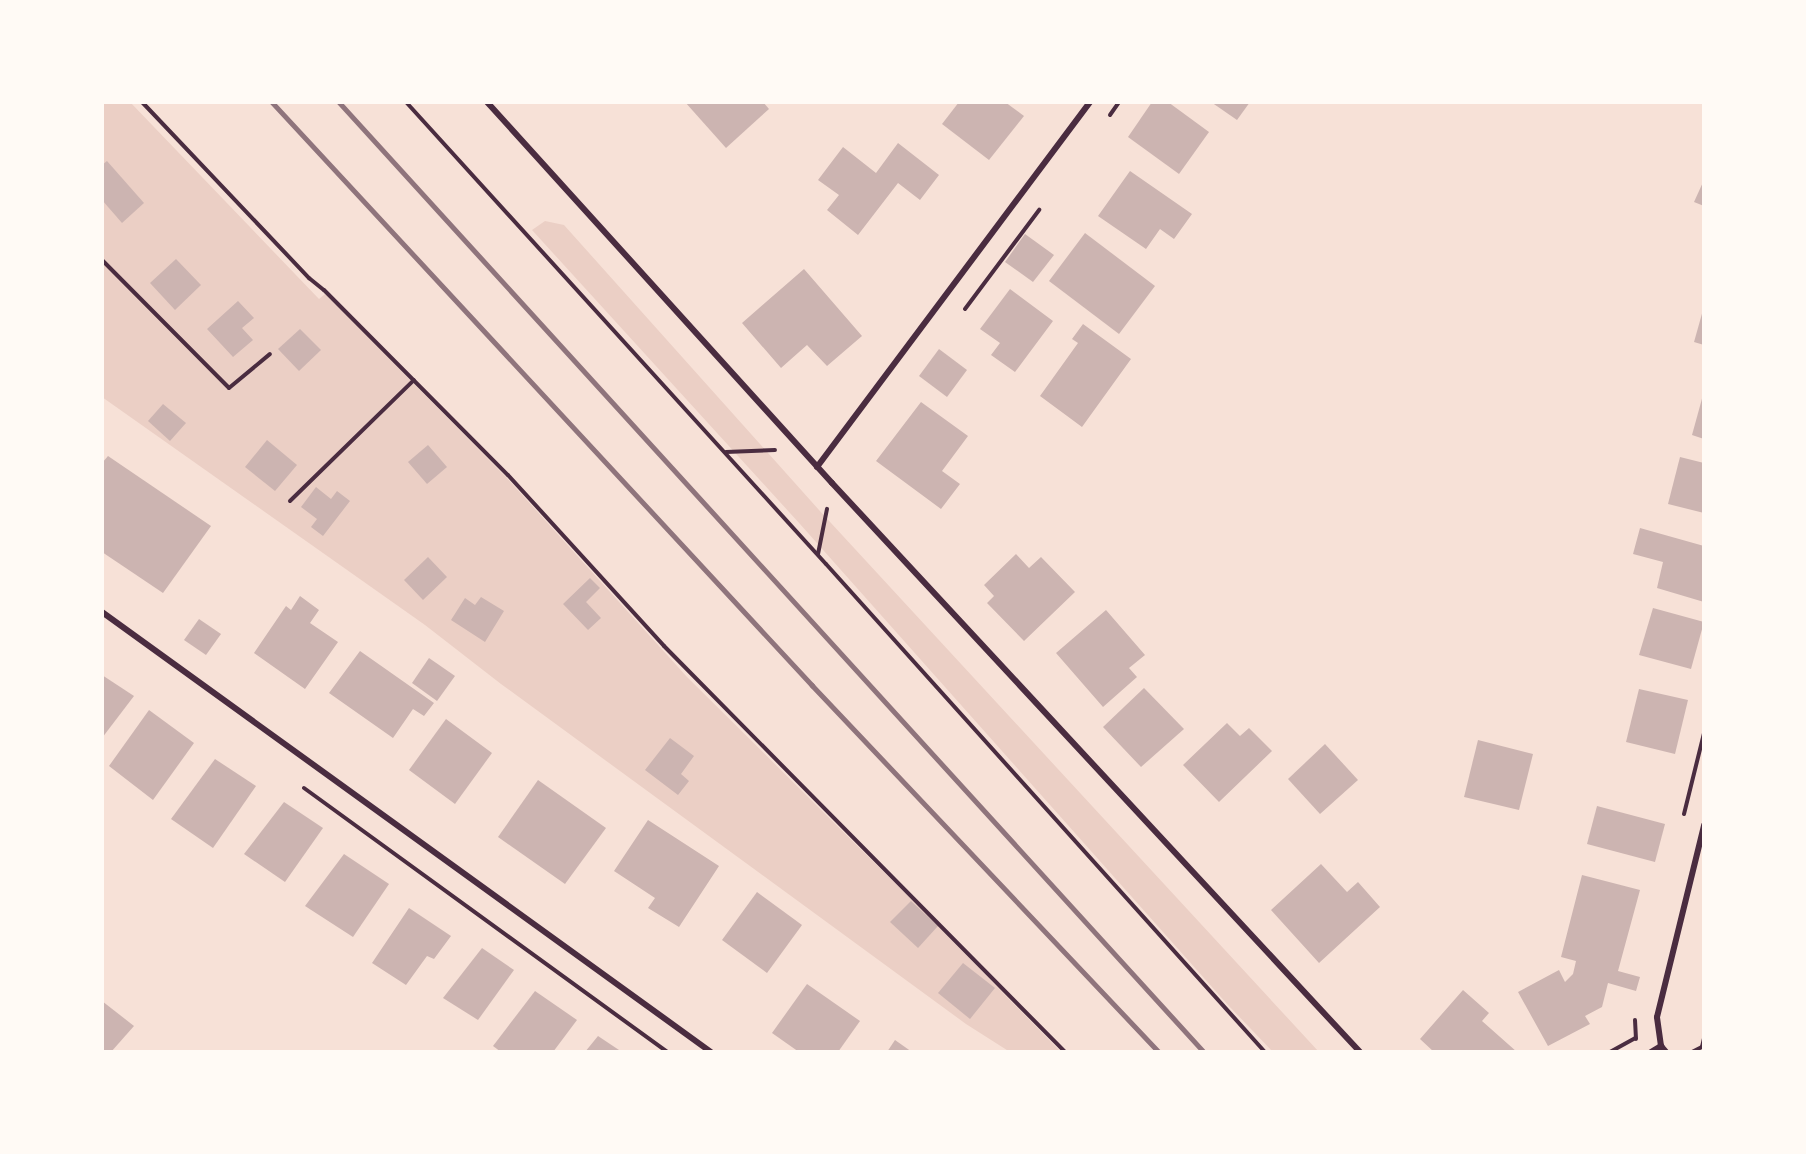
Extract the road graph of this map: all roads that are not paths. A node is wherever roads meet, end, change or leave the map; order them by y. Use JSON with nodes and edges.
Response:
{"nodes":[{"id":1,"x":487,"y":102,"type":"edge"},
{"id":2,"x":1090,"y":102,"type":"edge"},
{"id":3,"x":817,"y":467,"type":"junction"},
{"id":4,"x":102,"y":612,"type":"edge"},
{"id":5,"x":1704,"y":825,"type":"edge"},
{"id":6,"x":1664,"y":1049,"type":"edge"},
{"id":7,"x":711,"y":1052,"type":"edge"},
{"id":8,"x":1360,"y":1052,"type":"edge"},
{"id":9,"x":1651,"y":1052,"type":"edge"}],
"edges":[{"from":1,"to":3,"type":"street"},
{"from":2,"to":3,"type":"street"},
{"from":3,"to":8,"type":"street"},
{"from":4,"to":7,"type":"street"},
{"from":5,"to":6,"type":"street"},
{"from":6,"to":9,"type":"street"}]}
